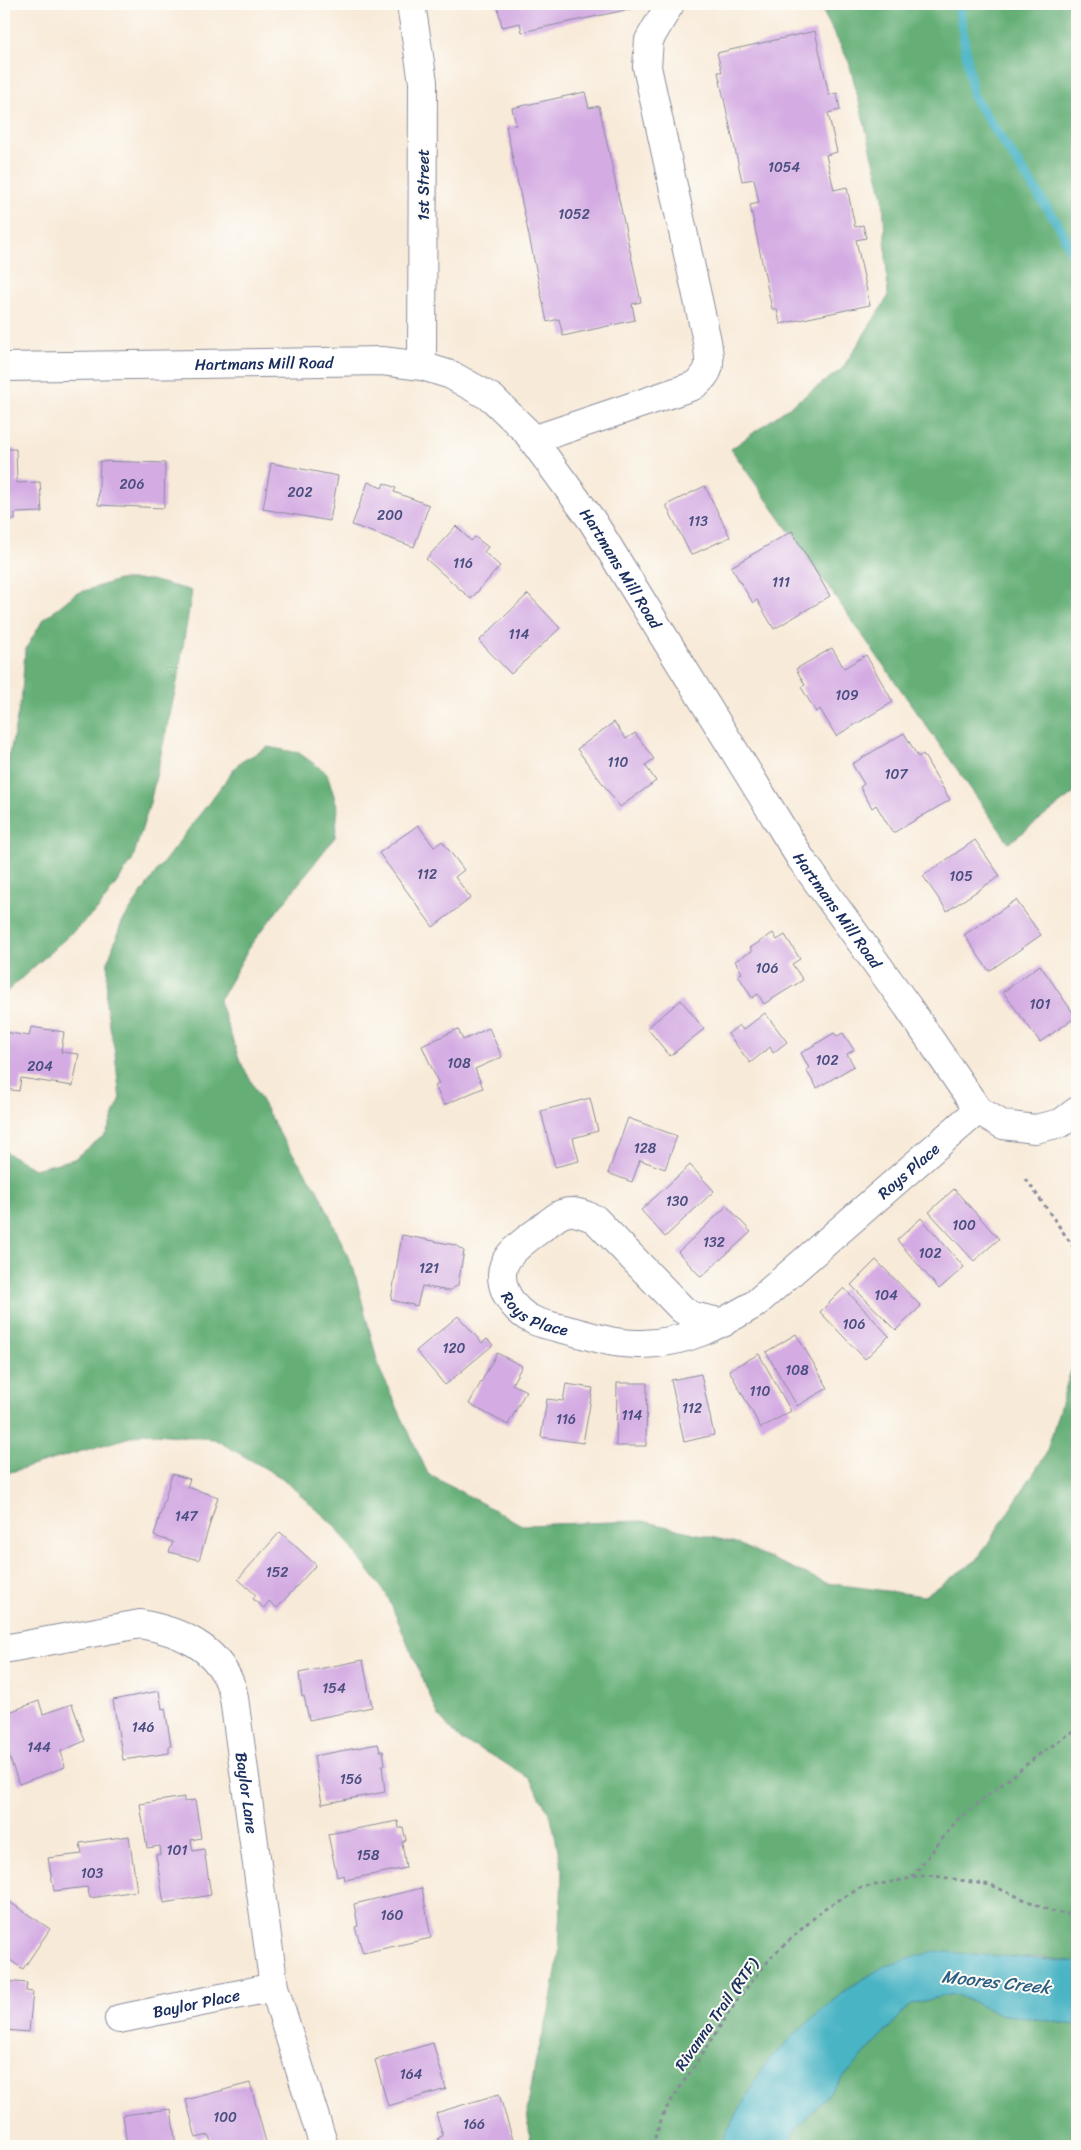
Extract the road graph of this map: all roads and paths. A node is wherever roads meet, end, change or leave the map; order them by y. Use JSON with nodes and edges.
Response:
{"nodes":[{"id":1,"x":411,"y":4,"type":"edge"},
{"id":2,"x":670,"y":4,"type":"edge"},
{"id":3,"x":422,"y":366,"type":"junction"},
{"id":4,"x":4,"y":367,"type":"edge"},
{"id":5,"x":533,"y":440,"type":"junction"},
{"id":6,"x":978,"y":1110,"type":"junction"},
{"id":7,"x":1077,"y":1111,"type":"edge"},
{"id":8,"x":1026,"y":1179,"type":"dead end"},
{"id":9,"x":1077,"y":1252,"type":"edge"},
{"id":10,"x":723,"y":1323,"type":"junction"},
{"id":11,"x":4,"y":1648,"type":"edge"},
{"id":12,"x":1077,"y":1729,"type":"edge"},
{"id":13,"x":912,"y":1878,"type":"junction"},
{"id":14,"x":1077,"y":1916,"type":"edge"},
{"id":15,"x":274,"y":1987,"type":"junction"},
{"id":16,"x":119,"y":2019,"type":"dead end"},
{"id":17,"x":324,"y":2146,"type":"edge"},
{"id":18,"x":652,"y":2146,"type":"edge"}],
"edges":[{"from":1,"to":3,"type":"street","name":"1st Street"},
{"from":2,"to":5,"type":"street"},
{"from":3,"to":4,"type":"street","name":"Hartmans Mill Road"},
{"from":3,"to":5,"type":"street","name":"Hartmans Mill Road"},
{"from":5,"to":6,"type":"street","name":"Hartmans Mill Road"},
{"from":6,"to":7,"type":"street","name":"Hartmans Mill Road"},
{"from":6,"to":10,"type":"street","name":"Roys Place"},
{"from":8,"to":9,"type":"path"},
{"from":10,"to":10,"type":"street","name":"Roys Place"},
{"from":11,"to":15,"type":"street","name":"Baylor Lane"},
{"from":12,"to":13,"type":"path"},
{"from":13,"to":14,"type":"path","name":"Rivanna Trail (RTF)"},
{"from":13,"to":18,"type":"path","name":"Rivanna Trail (RTF)"},
{"from":15,"to":16,"type":"street","name":"Baylor Place"},
{"from":15,"to":17,"type":"street","name":"Baylor Lane"}]}
